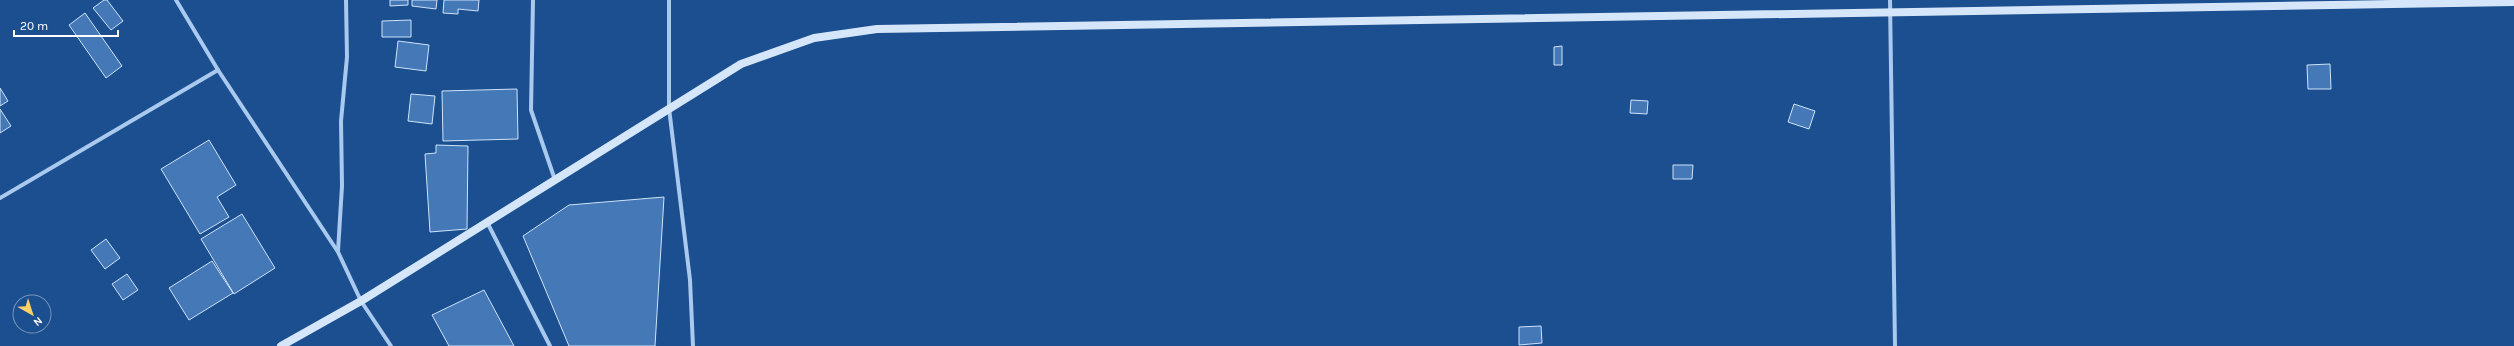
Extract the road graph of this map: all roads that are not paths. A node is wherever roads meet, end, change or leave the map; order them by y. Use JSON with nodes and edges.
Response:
{"nodes":[{"id":1,"x":176,"y":0,"type":"edge"},
{"id":2,"x":346,"y":0,"type":"edge"},
{"id":3,"x":533,"y":0,"type":"edge"},
{"id":4,"x":669,"y":0,"type":"edge"},
{"id":5,"x":1890,"y":0,"type":"edge"},
{"id":6,"x":2514,"y":2,"type":"edge"},
{"id":7,"x":1890,"y":11,"type":"junction"},
{"id":8,"x":218,"y":70,"type":"junction"},
{"id":9,"x":669,"y":108,"type":"junction"},
{"id":10,"x":555,"y":180,"type":"junction"},
{"id":11,"x":0,"y":198,"type":"edge"},
{"id":12,"x":487,"y":222,"type":"junction"},
{"id":13,"x":338,"y":252,"type":"junction"},
{"id":14,"x":361,"y":301,"type":"junction"},
{"id":15,"x":281,"y":346,"type":"edge"},
{"id":16,"x":391,"y":346,"type":"edge"},
{"id":17,"x":550,"y":346,"type":"edge"},
{"id":18,"x":693,"y":346,"type":"edge"},
{"id":19,"x":1895,"y":346,"type":"edge"}],
"edges":[{"from":1,"to":8,"type":"street"},
{"from":2,"to":13,"type":"street"},
{"from":3,"to":10,"type":"street"},
{"from":4,"to":9,"type":"street"},
{"from":5,"to":7,"type":"street"},
{"from":6,"to":7,"type":"main road"},
{"from":7,"to":9,"type":"main road"},
{"from":7,"to":19,"type":"street"},
{"from":8,"to":11,"type":"street"},
{"from":8,"to":13,"type":"street"},
{"from":9,"to":10,"type":"main road"},
{"from":9,"to":18,"type":"street"},
{"from":10,"to":12,"type":"main road"},
{"from":12,"to":14,"type":"main road"},
{"from":12,"to":17,"type":"street"},
{"from":13,"to":14,"type":"street"},
{"from":14,"to":15,"type":"main road"},
{"from":14,"to":16,"type":"street"}]}
